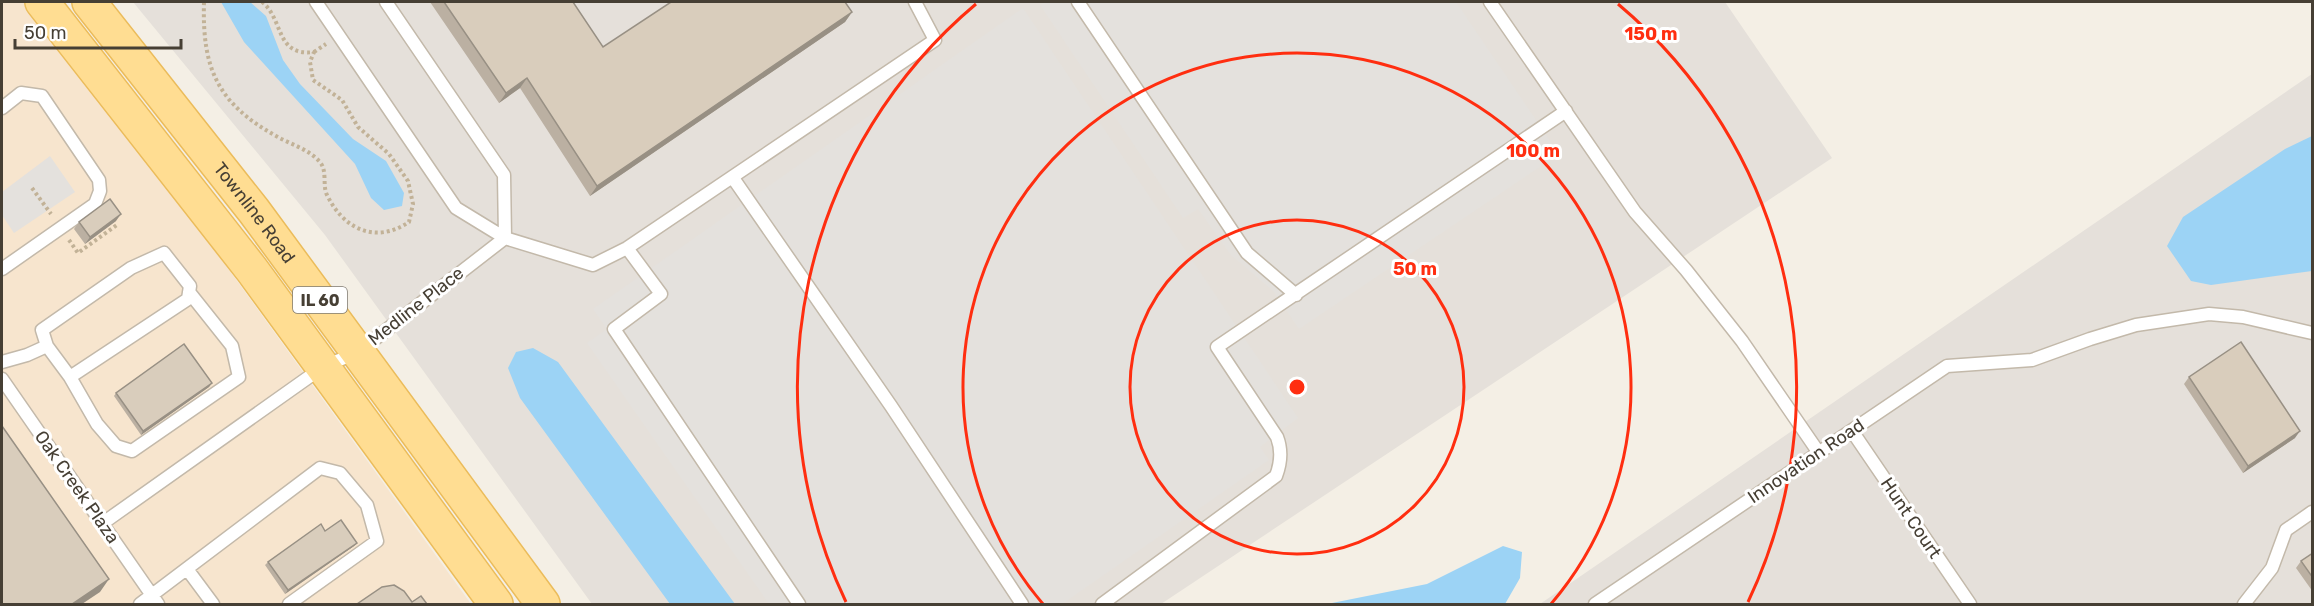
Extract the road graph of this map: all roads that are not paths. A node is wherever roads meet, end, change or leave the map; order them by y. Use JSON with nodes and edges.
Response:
{"nodes":[{"id":1,"x":42,"y":2,"type":"edge"},
{"id":2,"x":89,"y":2,"type":"edge"},
{"id":3,"x":316,"y":2,"type":"edge"},
{"id":4,"x":386,"y":2,"type":"edge"},
{"id":5,"x":915,"y":2,"type":"edge"},
{"id":6,"x":1078,"y":2,"type":"edge"},
{"id":7,"x":1490,"y":2,"type":"edge"},
{"id":8,"x":2,"y":108,"type":"edge"},
{"id":9,"x":1566,"y":111,"type":"junction"},
{"id":10,"x":733,"y":178,"type":"junction"},
{"id":11,"x":505,"y":238,"type":"junction"},
{"id":12,"x":627,"y":248,"type":"junction"},
{"id":13,"x":2,"y":269,"type":"edge"},
{"id":14,"x":189,"y":292,"type":"junction"},
{"id":15,"x":1296,"y":295,"type":"junction"},
{"id":16,"x":2313,"y":333,"type":"edge"},
{"id":17,"x":47,"y":346,"type":"junction"},
{"id":18,"x":358,"y":352,"type":"junction"},
{"id":19,"x":2,"y":362,"type":"edge"},
{"id":20,"x":323,"y":367,"type":"junction"},
{"id":21,"x":70,"y":377,"type":"junction"},
{"id":22,"x":2,"y":379,"type":"edge"},
{"id":23,"x":1852,"y":431,"type":"junction"},
{"id":24,"x":1819,"y":453,"type":"junction"},
{"id":25,"x":2313,"y":512,"type":"edge"},
{"id":26,"x":103,"y":523,"type":"junction"},
{"id":27,"x":187,"y":569,"type":"junction"},
{"id":28,"x":155,"y":600,"type":"edge"},
{"id":29,"x":140,"y":604,"type":"edge"},
{"id":30,"x":213,"y":604,"type":"edge"},
{"id":31,"x":289,"y":604,"type":"edge"},
{"id":32,"x":496,"y":604,"type":"edge"},
{"id":33,"x":543,"y":604,"type":"edge"},
{"id":34,"x":799,"y":604,"type":"edge"},
{"id":35,"x":1020,"y":604,"type":"edge"},
{"id":36,"x":1102,"y":604,"type":"edge"},
{"id":37,"x":1595,"y":604,"type":"edge"},
{"id":38,"x":1971,"y":604,"type":"edge"},
{"id":39,"x":2244,"y":604,"type":"edge"}],
"edges":[{"from":1,"to":20,"type":"main road","name":"Townline Road","number":"IL 60"},
{"from":2,"to":18,"type":"main road","name":"Townline Road","number":"IL 60"},
{"from":3,"to":11,"type":"lane"},
{"from":4,"to":11,"type":"lane"},
{"from":5,"to":10,"type":"lane"},
{"from":6,"to":15,"type":"lane"},
{"from":7,"to":9,"type":"lane"},
{"from":8,"to":13,"type":"lane"},
{"from":9,"to":15,"type":"lane"},
{"from":9,"to":24,"type":"lane"},
{"from":10,"to":12,"type":"lane"},
{"from":10,"to":35,"type":"lane"},
{"from":11,"to":12,"type":"lane"},
{"from":11,"to":18,"type":"lane","name":"Medline Place"},
{"from":12,"to":34,"type":"lane"},
{"from":14,"to":17,"type":"lane"},
{"from":14,"to":21,"type":"lane"},
{"from":14,"to":21,"type":"lane"},
{"from":15,"to":36,"type":"lane"},
{"from":16,"to":23,"type":"lane","name":"Innovation Road"},
{"from":17,"to":19,"type":"lane"},
{"from":17,"to":21,"type":"lane"},
{"from":18,"to":20,"type":"lane","name":"Medline Place"},
{"from":18,"to":33,"type":"main road","name":"Townline Road","number":"IL 60"},
{"from":20,"to":26,"type":"lane","name":"Medline Place"},
{"from":20,"to":32,"type":"main road","name":"Townline Road","number":"IL 60"},
{"from":22,"to":26,"type":"lane","name":"Oak Creek Plaza"},
{"from":23,"to":24,"type":"lane","name":"Innovation Road"},
{"from":23,"to":38,"type":"lane","name":"Hunt Court"},
{"from":24,"to":37,"type":"lane","name":"Innovation Road"},
{"from":25,"to":39,"type":"lane"},
{"from":26,"to":28,"type":"lane","name":"Oak Creek Plaza"},
{"from":27,"to":28,"type":"lane"},
{"from":27,"to":30,"type":"lane"},
{"from":27,"to":31,"type":"lane"},
{"from":28,"to":29,"type":"lane"}]}
